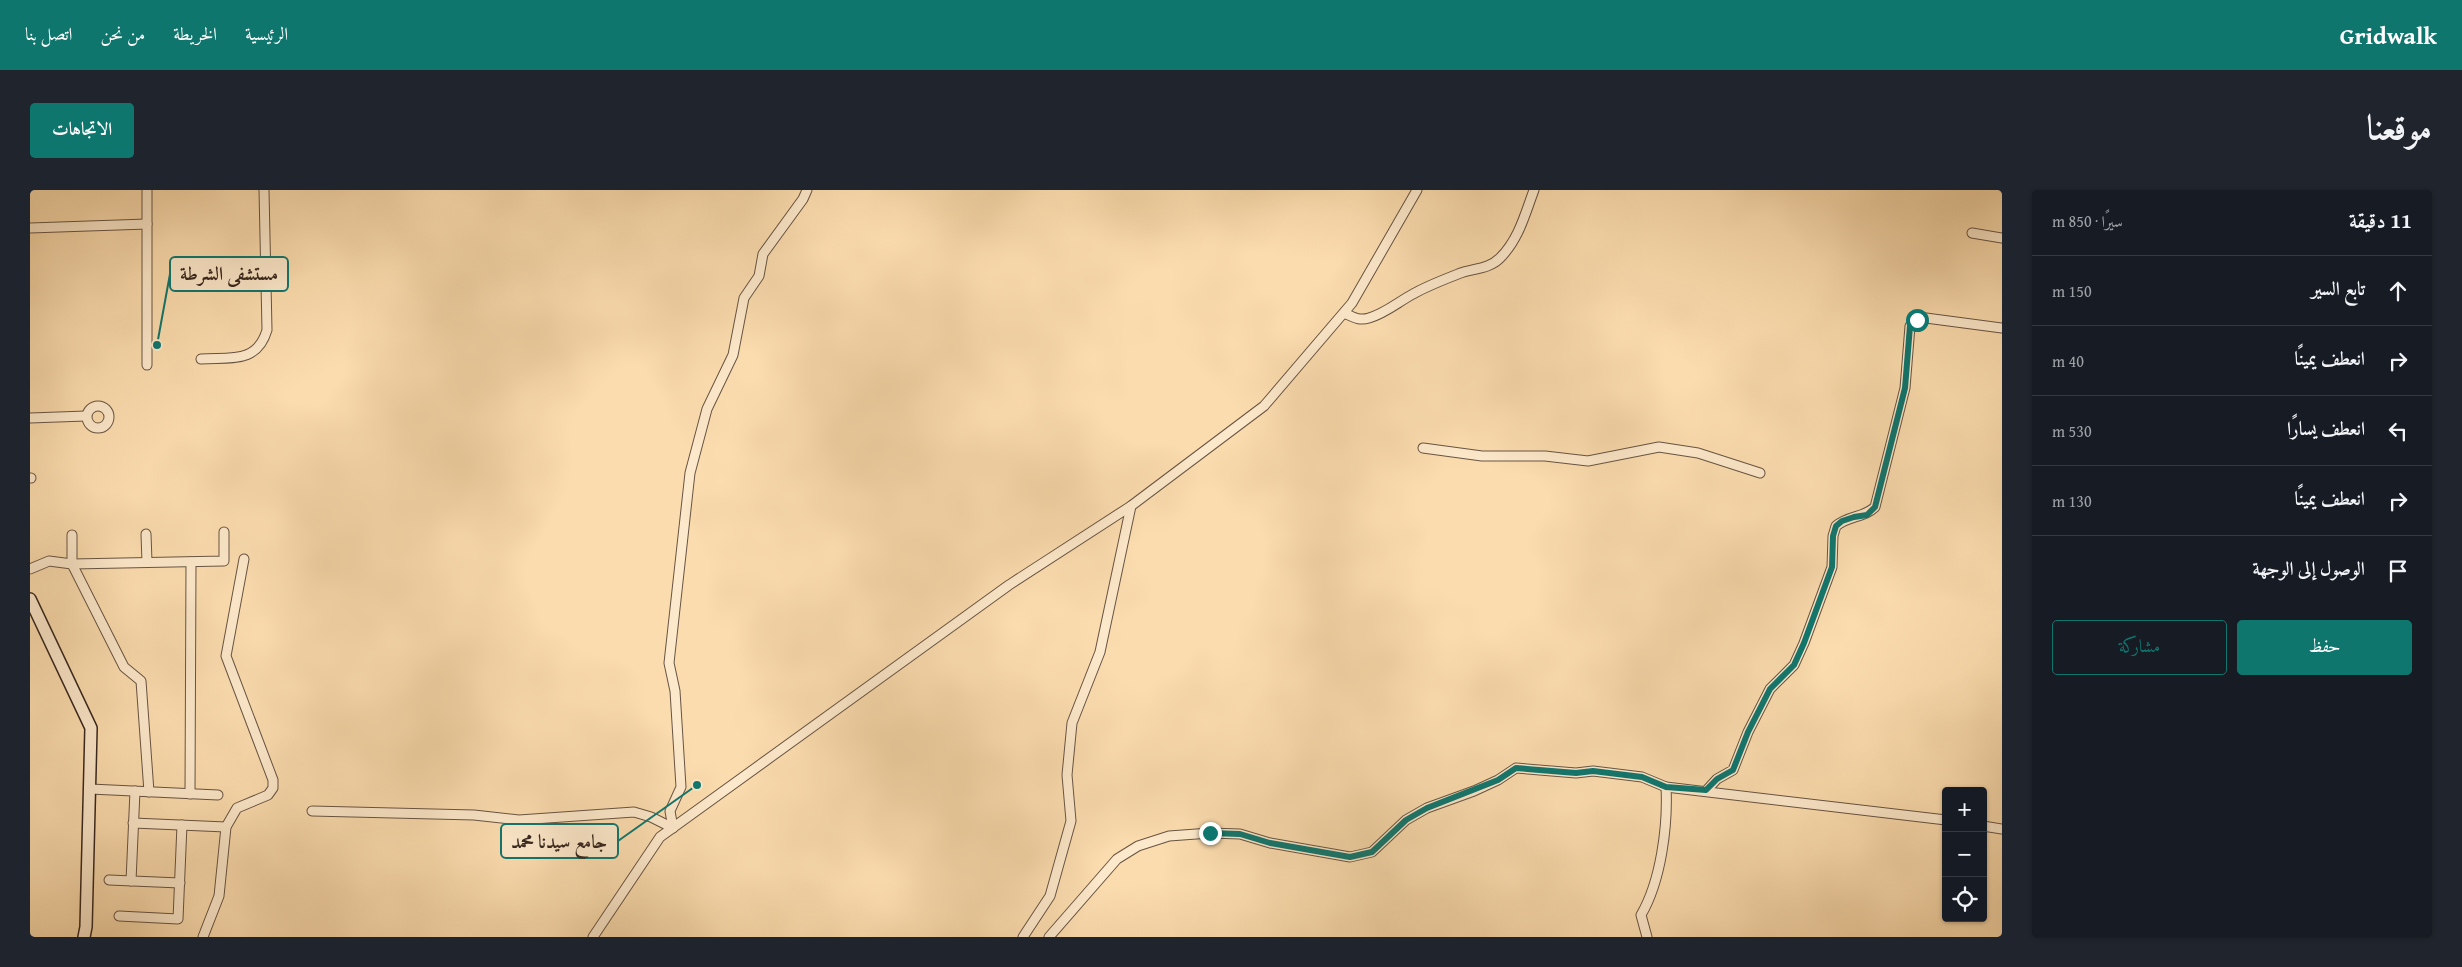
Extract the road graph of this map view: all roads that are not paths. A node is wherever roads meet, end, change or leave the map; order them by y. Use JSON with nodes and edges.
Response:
{"nodes":[{"id":1,"x":147,"y":190,"type":"edge"},
{"id":2,"x":264,"y":190,"type":"edge"},
{"id":3,"x":808,"y":190,"type":"edge"},
{"id":4,"x":1417,"y":190,"type":"edge"},
{"id":5,"x":1534,"y":190,"type":"edge"},
{"id":6,"x":147,"y":224,"type":"junction"},
{"id":7,"x":30,"y":228,"type":"edge"},
{"id":8,"x":1972,"y":233,"type":"dead end"},
{"id":9,"x":2002,"y":238,"type":"edge"},
{"id":10,"x":1344,"y":313,"type":"junction"},
{"id":11,"x":2002,"y":328,"type":"edge"},
{"id":12,"x":201,"y":359,"type":"dead end"},
{"id":13,"x":147,"y":365,"type":"dead end"},
{"id":14,"x":86,"y":416,"type":"dead end"},
{"id":15,"x":30,"y":418,"type":"edge"},
{"id":16,"x":1422,"y":448,"type":"dead end"},
{"id":17,"x":1760,"y":473,"type":"dead end"},
{"id":18,"x":1130,"y":506,"type":"junction"},
{"id":19,"x":224,"y":532,"type":"dead end"},
{"id":20,"x":146,"y":534,"type":"dead end"},
{"id":21,"x":72,"y":536,"type":"dead end"},
{"id":22,"x":244,"y":559,"type":"dead end"},
{"id":23,"x":147,"y":562,"type":"junction"},
{"id":24,"x":191,"y":562,"type":"junction"},
{"id":25,"x":72,"y":564,"type":"junction"},
{"id":26,"x":30,"y":569,"type":"edge"},
{"id":27,"x":30,"y":599,"type":"edge"},
{"id":28,"x":1666,"y":787,"type":"junction"},
{"id":29,"x":90,"y":789,"type":"junction"},
{"id":30,"x":1706,"y":790,"type":"junction"},
{"id":31,"x":134,"y":791,"type":"junction"},
{"id":32,"x":149,"y":792,"type":"junction"},
{"id":33,"x":190,"y":794,"type":"junction"},
{"id":34,"x":218,"y":795,"type":"dead end"},
{"id":35,"x":312,"y":811,"type":"dead end"},
{"id":36,"x":1942,"y":820,"type":"edge"},
{"id":37,"x":133,"y":823,"type":"junction"},
{"id":38,"x":182,"y":825,"type":"junction"},
{"id":39,"x":226,"y":827,"type":"junction"},
{"id":40,"x":1987,"y":827,"type":"edge"},
{"id":41,"x":673,"y":828,"type":"junction"},
{"id":42,"x":2002,"y":829,"type":"edge"},
{"id":43,"x":109,"y":880,"type":"dead end"},
{"id":44,"x":131,"y":881,"type":"junction"},
{"id":45,"x":180,"y":883,"type":"junction"},
{"id":46,"x":119,"y":916,"type":"dead end"},
{"id":47,"x":84,"y":937,"type":"edge"},
{"id":48,"x":203,"y":937,"type":"edge"},
{"id":49,"x":593,"y":937,"type":"edge"},
{"id":50,"x":1024,"y":937,"type":"edge"},
{"id":51,"x":1049,"y":937,"type":"edge"},
{"id":52,"x":1646,"y":937,"type":"edge"}],
"edges":[{"from":1,"to":6,"type":"street"},
{"from":2,"to":12,"type":"street"},
{"from":3,"to":41,"type":"street"},
{"from":4,"to":10,"type":"street"},
{"from":5,"to":10,"type":"street"},
{"from":6,"to":7,"type":"street"},
{"from":6,"to":13,"type":"street"},
{"from":8,"to":9,"type":"street"},
{"from":10,"to":18,"type":"street"},
{"from":11,"to":30,"type":"street"},
{"from":14,"to":15,"type":"street"},
{"from":16,"to":17,"type":"street"},
{"from":18,"to":41,"type":"street"},
{"from":18,"to":50,"type":"street"},
{"from":19,"to":24,"type":"street"},
{"from":20,"to":23,"type":"street"},
{"from":21,"to":25,"type":"street"},
{"from":22,"to":39,"type":"street"},
{"from":23,"to":24,"type":"street"},
{"from":23,"to":25,"type":"street"},
{"from":24,"to":33,"type":"street"},
{"from":25,"to":26,"type":"street"},
{"from":25,"to":32,"type":"street"},
{"from":27,"to":29,"type":"street"},
{"from":28,"to":30,"type":"street"},
{"from":28,"to":51,"type":"street"},
{"from":28,"to":52,"type":"street"},
{"from":29,"to":31,"type":"street"},
{"from":29,"to":47,"type":"street"},
{"from":30,"to":36,"type":"street"},
{"from":31,"to":32,"type":"street"},
{"from":31,"to":37,"type":"street"},
{"from":32,"to":33,"type":"street"},
{"from":33,"to":34,"type":"street"},
{"from":35,"to":41,"type":"street"},
{"from":37,"to":38,"type":"street"},
{"from":37,"to":44,"type":"street"},
{"from":38,"to":39,"type":"street"},
{"from":38,"to":45,"type":"street"},
{"from":39,"to":48,"type":"street"},
{"from":40,"to":42,"type":"street"},
{"from":41,"to":49,"type":"street"},
{"from":43,"to":44,"type":"street"},
{"from":44,"to":45,"type":"street"},
{"from":45,"to":46,"type":"street"}]}
